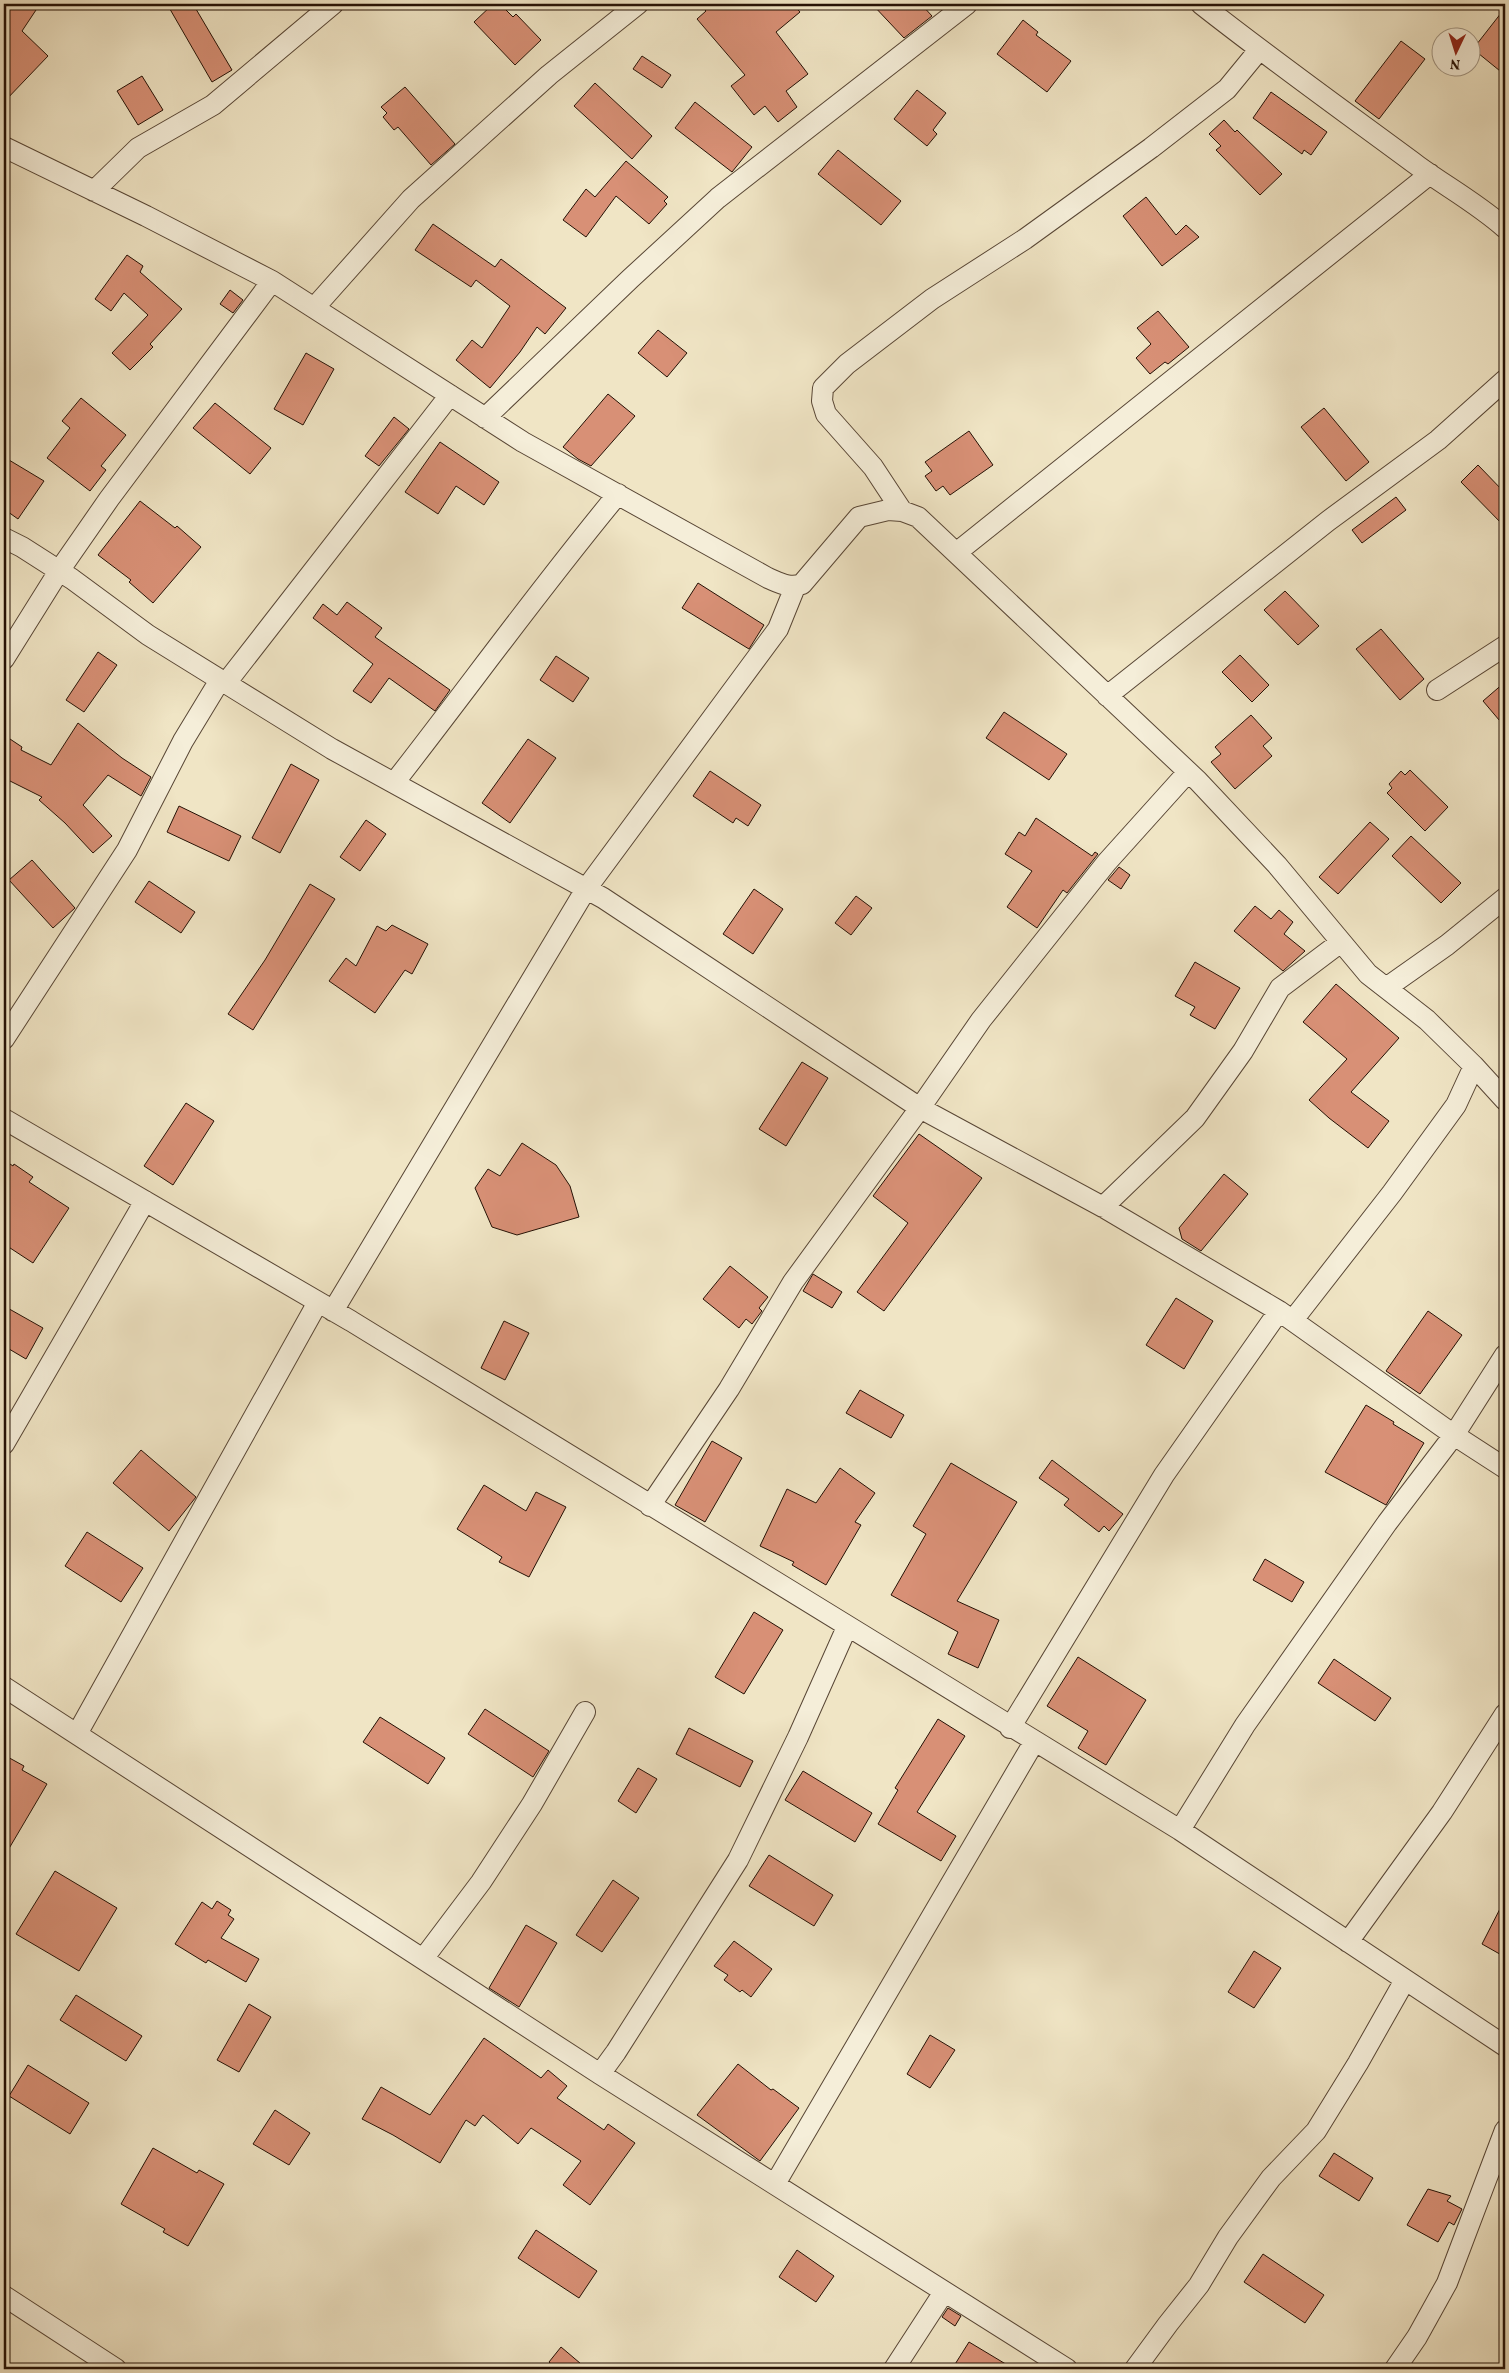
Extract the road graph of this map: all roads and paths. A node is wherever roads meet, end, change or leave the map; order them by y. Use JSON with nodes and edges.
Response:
{"nodes":[{"id":1,"x":333,"y":4,"type":"edge"},
{"id":2,"x":638,"y":4,"type":"edge"},
{"id":3,"x":967,"y":4,"type":"edge"},
{"id":4,"x":1201,"y":4,"type":"edge"},
{"id":5,"x":1259,"y":50,"type":"junction"},
{"id":6,"x":4,"y":147,"type":"edge"},
{"id":7,"x":1430,"y":174,"type":"junction"},
{"id":8,"x":94,"y":191,"type":"junction"},
{"id":9,"x":1505,"y":228,"type":"edge"},
{"id":10,"x":272,"y":281,"type":"junction"},
{"id":11,"x":314,"y":308,"type":"junction"},
{"id":12,"x":1505,"y":380,"type":"edge"},
{"id":13,"x":450,"y":395,"type":"junction"},
{"id":14,"x":485,"y":418,"type":"junction"},
{"id":15,"x":618,"y":494,"type":"junction"},
{"id":16,"x":902,"y":511,"type":"junction"},
{"id":17,"x":4,"y":538,"type":"edge"},
{"id":18,"x":956,"y":553,"type":"junction"},
{"id":19,"x":59,"y":571,"type":"junction"},
{"id":20,"x":795,"y":587,"type":"junction"},
{"id":21,"x":1505,"y":646,"type":"edge"},
{"id":22,"x":4,"y":659,"type":"edge"},
{"id":23,"x":223,"y":681,"type":"junction"},
{"id":24,"x":1437,"y":690,"type":"dead end"},
{"id":25,"x":1107,"y":696,"type":"junction"},
{"id":26,"x":1188,"y":772,"type":"junction"},
{"id":27,"x":394,"y":783,"type":"junction"},
{"id":28,"x":586,"y":889,"type":"junction"},
{"id":29,"x":1505,"y":898,"type":"edge"},
{"id":30,"x":1341,"y":942,"type":"junction"},
{"id":31,"x":1386,"y":988,"type":"junction"},
{"id":32,"x":4,"y":1039,"type":"edge"},
{"id":33,"x":1474,"y":1066,"type":"junction"},
{"id":34,"x":1505,"y":1100,"type":"edge"},
{"id":35,"x":920,"y":1108,"type":"junction"},
{"id":36,"x":4,"y":1119,"type":"edge"},
{"id":37,"x":145,"y":1201,"type":"junction"},
{"id":38,"x":1103,"y":1207,"type":"junction"},
{"id":39,"x":326,"y":1307,"type":"junction"},
{"id":40,"x":1286,"y":1316,"type":"junction"},
{"id":41,"x":1505,"y":1355,"type":"edge"},
{"id":42,"x":1454,"y":1435,"type":"junction"},
{"id":43,"x":4,"y":1444,"type":"edge"},
{"id":44,"x":1505,"y":1468,"type":"edge"},
{"id":45,"x":650,"y":1506,"type":"junction"},
{"id":46,"x":846,"y":1627,"type":"junction"},
{"id":47,"x":4,"y":1687,"type":"edge"},
{"id":48,"x":585,"y":1712,"type":"dead end"},
{"id":49,"x":1505,"y":1714,"type":"edge"},
{"id":50,"x":1010,"y":1728,"type":"junction"},
{"id":51,"x":77,"y":1734,"type":"junction"},
{"id":52,"x":1034,"y":1742,"type":"junction"},
{"id":53,"x":1180,"y":1830,"type":"junction"},
{"id":54,"x":1348,"y":1942,"type":"junction"},
{"id":55,"x":423,"y":1959,"type":"junction"},
{"id":56,"x":1405,"y":1980,"type":"junction"},
{"id":57,"x":1505,"y":2046,"type":"edge"},
{"id":58,"x":600,"y":2074,"type":"junction"},
{"id":59,"x":1505,"y":2130,"type":"edge"},
{"id":60,"x":775,"y":2184,"type":"junction"},
{"id":61,"x":944,"y":2292,"type":"junction"},
{"id":62,"x":4,"y":2296,"type":"edge"},
{"id":63,"x":116,"y":2369,"type":"edge"},
{"id":64,"x":894,"y":2369,"type":"edge"},
{"id":65,"x":1066,"y":2369,"type":"edge"},
{"id":66,"x":1135,"y":2369,"type":"edge"},
{"id":67,"x":1395,"y":2369,"type":"edge"}],
"edges":[{"from":1,"to":8,"type":"street"},
{"from":2,"to":11,"type":"street"},
{"from":3,"to":14,"type":"street"},
{"from":4,"to":5,"type":"street"},
{"from":5,"to":7,"type":"street"},
{"from":5,"to":16,"type":"street"},
{"from":6,"to":8,"type":"street"},
{"from":7,"to":9,"type":"street"},
{"from":7,"to":18,"type":"street"},
{"from":8,"to":10,"type":"street"},
{"from":10,"to":11,"type":"street"},
{"from":10,"to":19,"type":"street"},
{"from":11,"to":13,"type":"street"},
{"from":12,"to":25,"type":"street"},
{"from":13,"to":14,"type":"street"},
{"from":13,"to":23,"type":"street"},
{"from":14,"to":15,"type":"street"},
{"from":15,"to":20,"type":"street"},
{"from":15,"to":27,"type":"street"},
{"from":16,"to":18,"type":"street"},
{"from":16,"to":20,"type":"street"},
{"from":17,"to":19,"type":"street"},
{"from":18,"to":25,"type":"street"},
{"from":19,"to":22,"type":"street"},
{"from":19,"to":23,"type":"street"},
{"from":20,"to":28,"type":"street"},
{"from":21,"to":24,"type":"street"},
{"from":23,"to":27,"type":"street"},
{"from":23,"to":32,"type":"street"},
{"from":25,"to":26,"type":"street"},
{"from":26,"to":30,"type":"street"},
{"from":26,"to":35,"type":"street"},
{"from":27,"to":28,"type":"street"},
{"from":28,"to":35,"type":"street"},
{"from":28,"to":39,"type":"street"},
{"from":29,"to":31,"type":"street"},
{"from":30,"to":31,"type":"street"},
{"from":30,"to":38,"type":"street"},
{"from":31,"to":33,"type":"street"},
{"from":33,"to":34,"type":"street"},
{"from":33,"to":40,"type":"street"},
{"from":35,"to":38,"type":"street"},
{"from":35,"to":45,"type":"street"},
{"from":36,"to":37,"type":"street"},
{"from":37,"to":39,"type":"street"},
{"from":37,"to":43,"type":"street"},
{"from":38,"to":40,"type":"street"},
{"from":39,"to":45,"type":"street"},
{"from":39,"to":51,"type":"street"},
{"from":40,"to":42,"type":"street"},
{"from":40,"to":50,"type":"street"},
{"from":41,"to":42,"type":"street"},
{"from":42,"to":44,"type":"street"},
{"from":42,"to":53,"type":"street"},
{"from":45,"to":46,"type":"street"},
{"from":46,"to":50,"type":"street"},
{"from":46,"to":58,"type":"street"},
{"from":47,"to":51,"type":"street"},
{"from":48,"to":55,"type":"street"},
{"from":49,"to":54,"type":"street"},
{"from":50,"to":52,"type":"street"},
{"from":51,"to":55,"type":"street"},
{"from":52,"to":53,"type":"street"},
{"from":52,"to":60,"type":"street"},
{"from":53,"to":54,"type":"street"},
{"from":54,"to":56,"type":"street"},
{"from":55,"to":58,"type":"street"},
{"from":56,"to":57,"type":"street"},
{"from":56,"to":66,"type":"street"},
{"from":58,"to":60,"type":"street"},
{"from":59,"to":67,"type":"street"},
{"from":60,"to":61,"type":"street"},
{"from":61,"to":64,"type":"street"},
{"from":61,"to":65,"type":"street"},
{"from":62,"to":63,"type":"street"}]}
